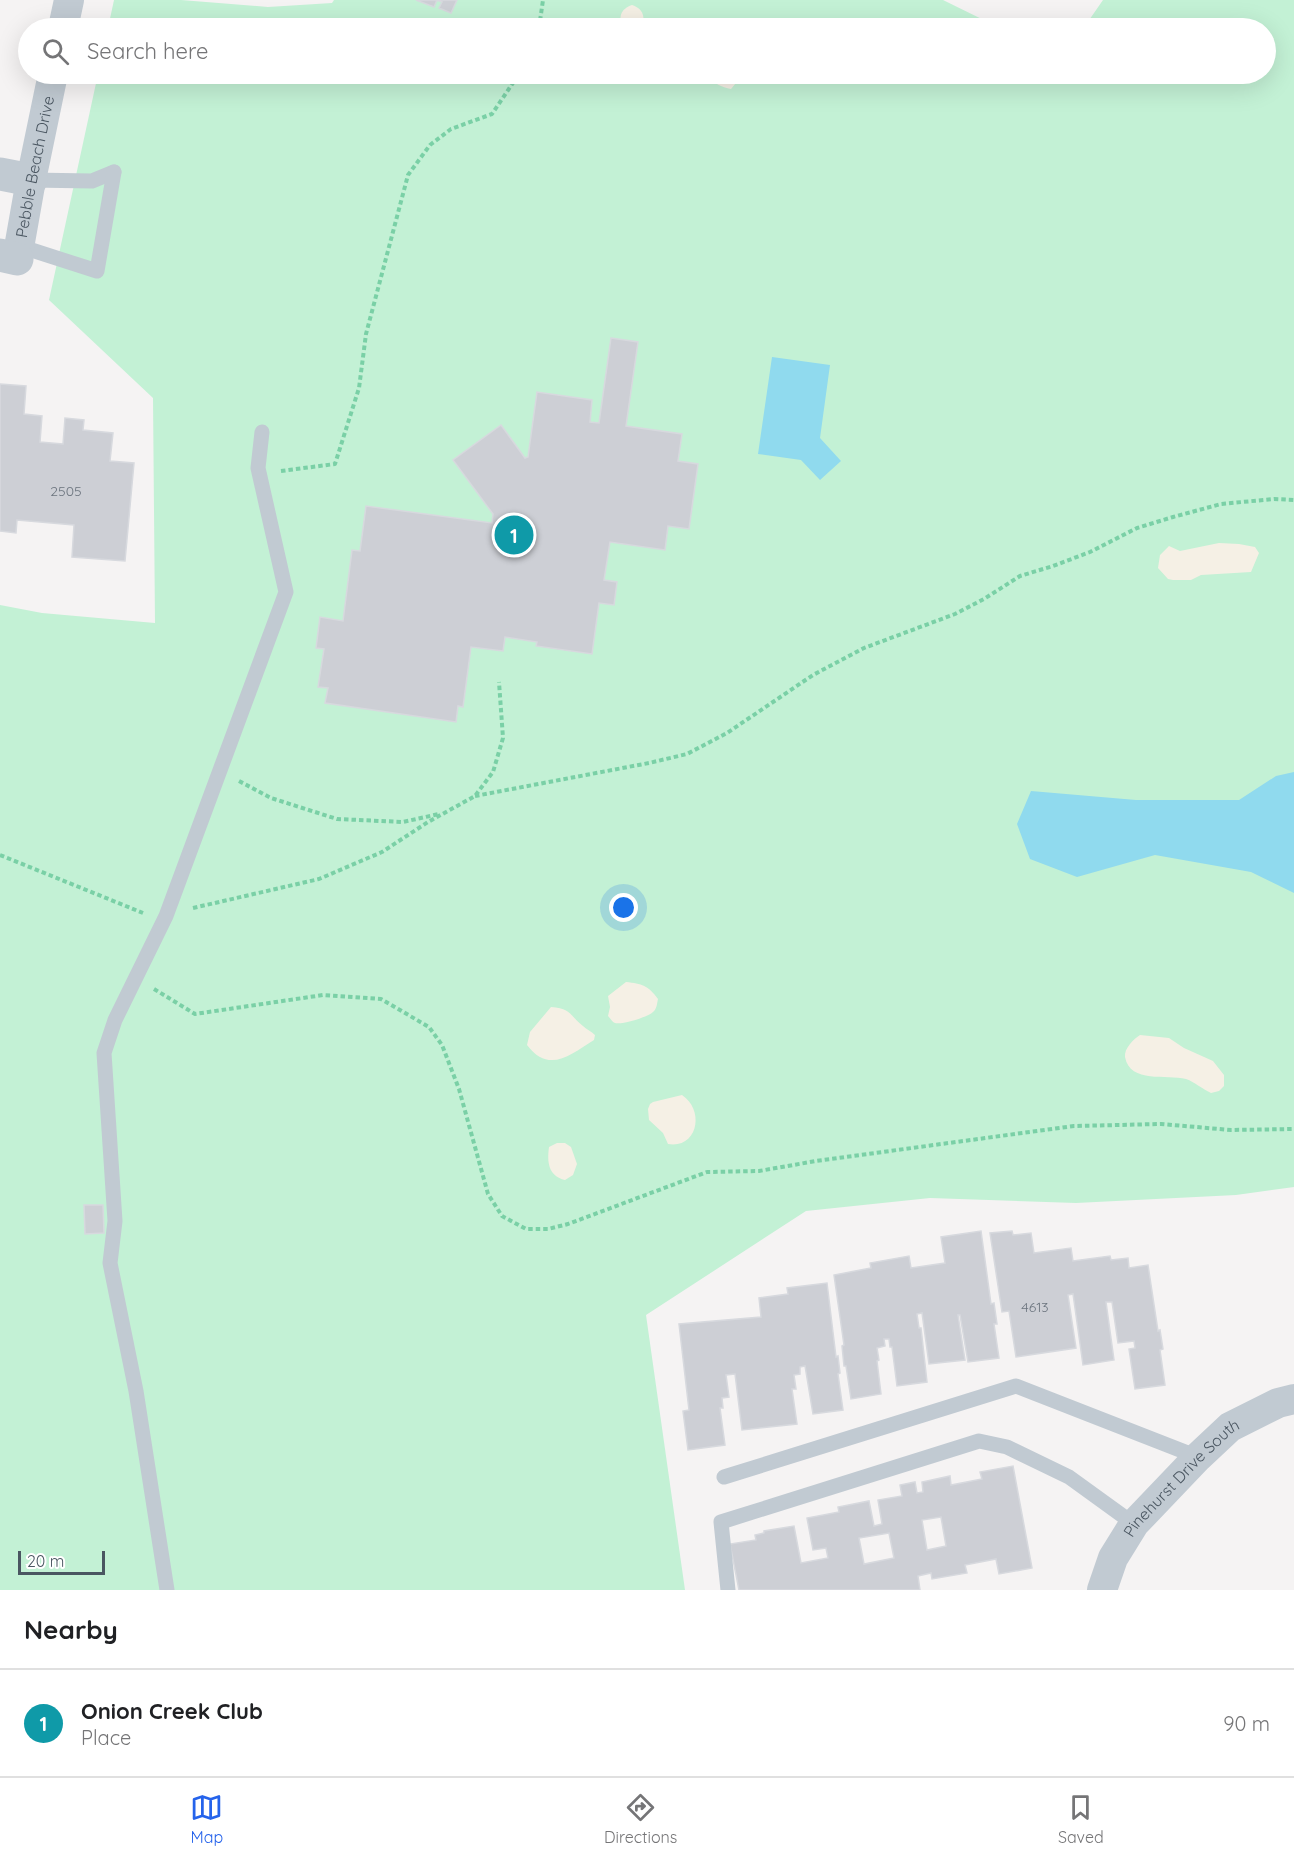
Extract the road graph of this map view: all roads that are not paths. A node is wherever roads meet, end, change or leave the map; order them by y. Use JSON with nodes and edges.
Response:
{"nodes":[{"id":1,"x":69,"y":0,"type":"edge"},
{"id":2,"x":65,"y":18,"type":"edge"},
{"id":3,"x":49,"y":84,"type":"edge"},
{"id":4,"x":15,"y":177,"type":"edge"},
{"id":5,"x":12,"y":253,"type":"edge"},
{"id":6,"x":262,"y":432,"type":"dead end"},
{"id":7,"x":1294,"y":1399,"type":"edge"},
{"id":8,"x":1198,"y":1457,"type":"junction"},
{"id":9,"x":724,"y":1477,"type":"dead end"},
{"id":10,"x":1134,"y":1524,"type":"junction"},
{"id":11,"x":167,"y":1590,"type":"edge"},
{"id":12,"x":728,"y":1590,"type":"edge"},
{"id":13,"x":1102,"y":1590,"type":"edge"}],
"edges":[{"from":1,"to":2,"type":"street"},
{"from":3,"to":4,"type":"street","name":"Pebble Beach Drive"},
{"from":4,"to":5,"type":"street","name":"Pebble Beach Drive"},
{"from":4,"to":5,"type":"lane"},
{"from":6,"to":11,"type":"lane"},
{"from":7,"to":8,"type":"street","name":"Pinehurst Drive South"},
{"from":8,"to":9,"type":"lane"},
{"from":8,"to":10,"type":"street","name":"Pinehurst Drive South"},
{"from":10,"to":12,"type":"lane"},
{"from":10,"to":13,"type":"street","name":"Pinehurst Drive South"}]}
